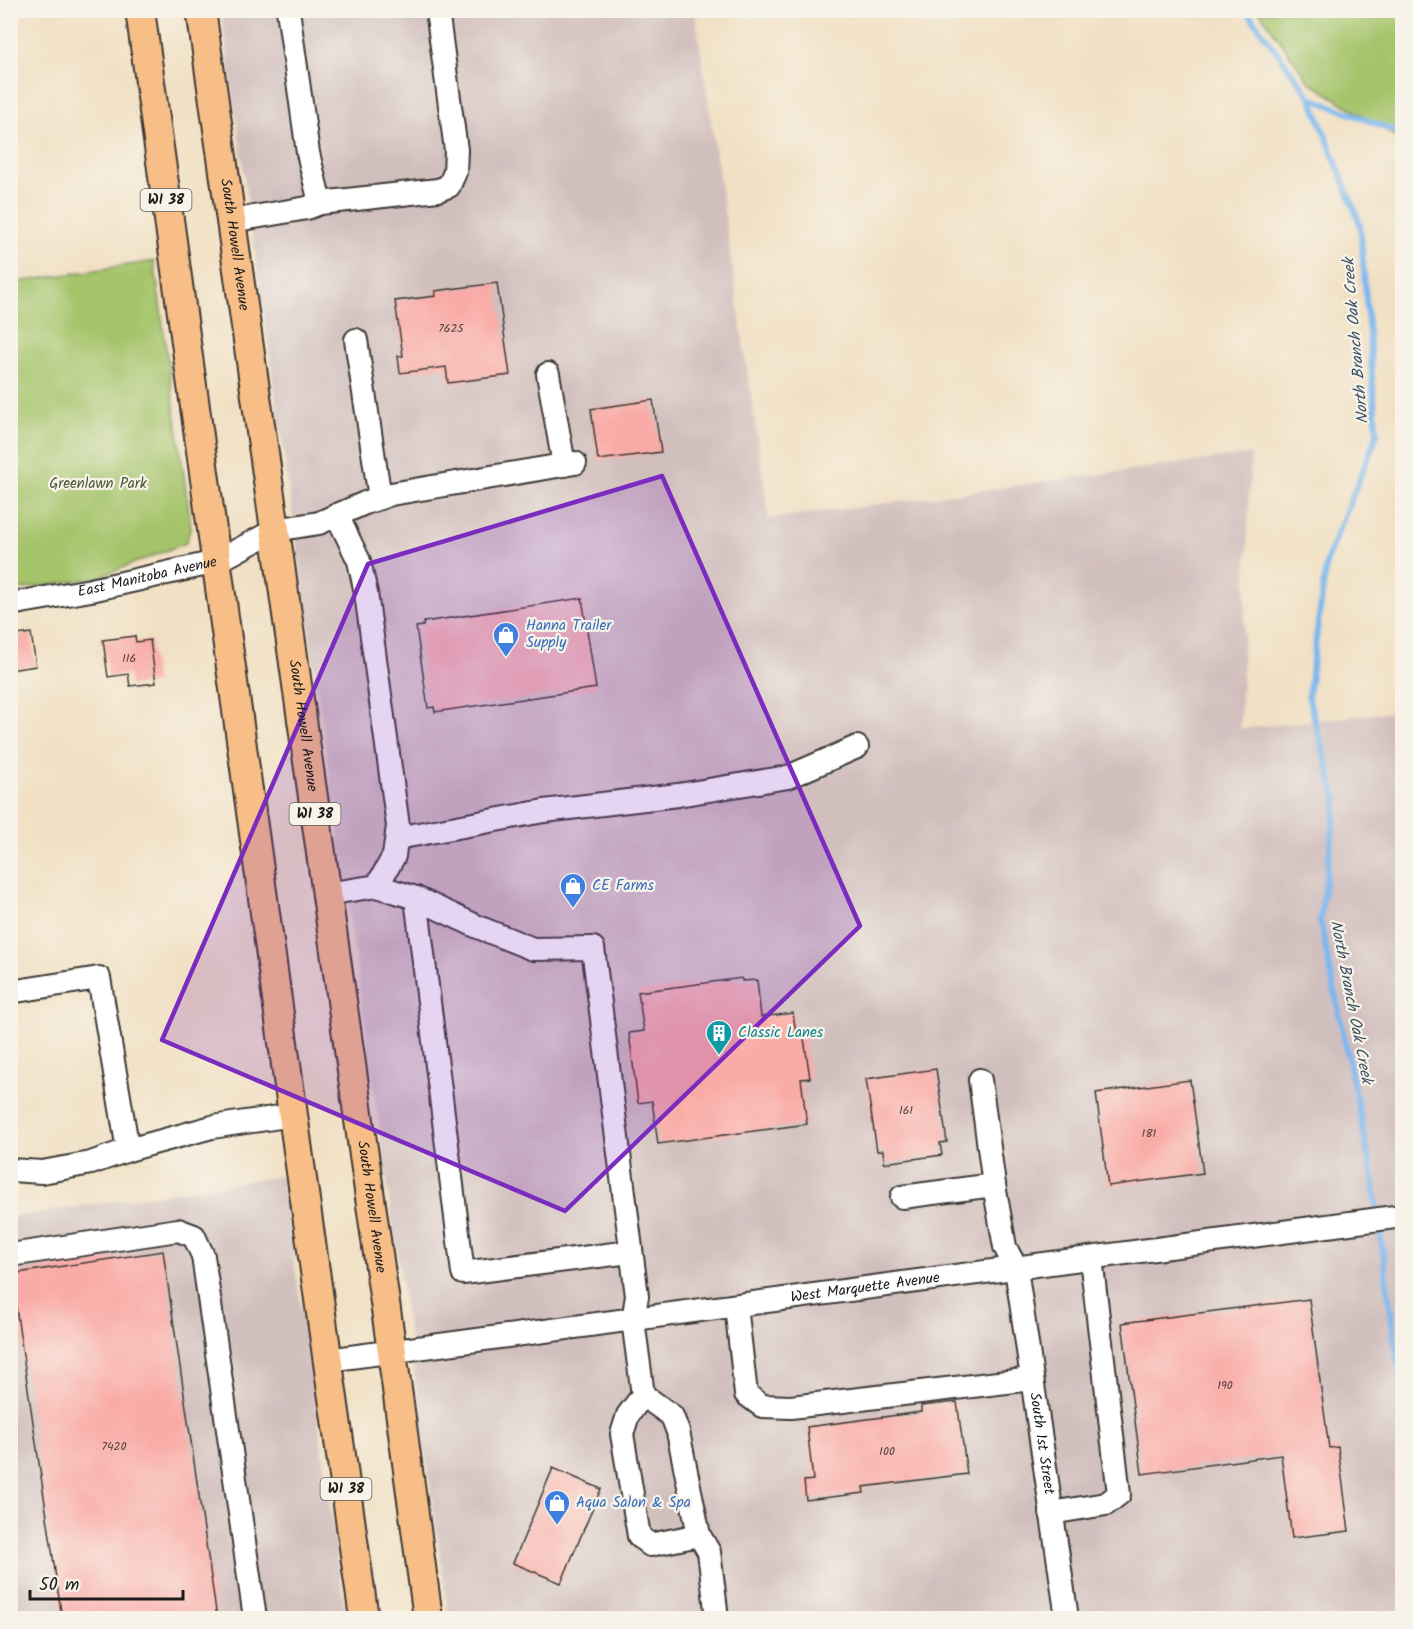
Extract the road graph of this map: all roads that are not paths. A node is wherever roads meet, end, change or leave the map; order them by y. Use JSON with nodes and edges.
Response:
{"nodes":[{"id":1,"x":140,"y":10,"type":"edge"},
{"id":2,"x":201,"y":10,"type":"edge"},
{"id":3,"x":288,"y":10,"type":"edge"},
{"id":4,"x":437,"y":10,"type":"edge"},
{"id":5,"x":320,"y":203,"type":"junction"},
{"id":6,"x":231,"y":220,"type":"junction"},
{"id":7,"x":356,"y":340,"type":"dead end"},
{"id":8,"x":548,"y":374,"type":"dead end"},
{"id":9,"x":380,"y":498,"type":"junction"},
{"id":10,"x":337,"y":515,"type":"junction"},
{"id":11,"x":275,"y":530,"type":"junction"},
{"id":12,"x":216,"y":562,"type":"junction"},
{"id":13,"x":10,"y":604,"type":"edge"},
{"id":14,"x":857,"y":747,"type":"dead end"},
{"id":15,"x":397,"y":838,"type":"junction"},
{"id":16,"x":377,"y":886,"type":"junction"},
{"id":17,"x":327,"y":894,"type":"junction"},
{"id":18,"x":416,"y":898,"type":"junction"},
{"id":19,"x":10,"y":992,"type":"edge"},
{"id":20,"x":980,"y":1080,"type":"dead end"},
{"id":21,"x":292,"y":1114,"type":"junction"},
{"id":22,"x":128,"y":1150,"type":"junction"},
{"id":23,"x":10,"y":1170,"type":"edge"},
{"id":24,"x":994,"y":1185,"type":"junction"},
{"id":25,"x":902,"y":1197,"type":"dead end"},
{"id":26,"x":1402,"y":1216,"type":"edge"},
{"id":27,"x":630,"y":1252,"type":"junction"},
{"id":28,"x":10,"y":1255,"type":"edge"},
{"id":29,"x":1091,"y":1258,"type":"junction"},
{"id":30,"x":1016,"y":1269,"type":"junction"},
{"id":31,"x":736,"y":1306,"type":"junction"},
{"id":32,"x":633,"y":1320,"type":"junction"},
{"id":33,"x":392,"y":1352,"type":"junction"},
{"id":34,"x":328,"y":1360,"type":"junction"},
{"id":35,"x":1032,"y":1379,"type":"junction"},
{"id":36,"x":643,"y":1395,"type":"junction"},
{"id":37,"x":1051,"y":1513,"type":"junction"},
{"id":38,"x":699,"y":1535,"type":"junction"},
{"id":39,"x":255,"y":1618,"type":"edge"},
{"id":40,"x":364,"y":1618,"type":"edge"},
{"id":41,"x":428,"y":1618,"type":"edge"},
{"id":42,"x":717,"y":1618,"type":"edge"},
{"id":43,"x":1067,"y":1618,"type":"edge"}],
"edges":[{"from":1,"to":12,"type":"main road","number":"WI 38"},
{"from":2,"to":6,"type":"main road","name":"South Howell Avenue","number":"WI 38"},
{"from":3,"to":5,"type":"street"},
{"from":4,"to":5,"type":"street"},
{"from":5,"to":6,"type":"street"},
{"from":6,"to":11,"type":"main road","name":"South Howell Avenue","number":"WI 38"},
{"from":7,"to":9,"type":"street"},
{"from":8,"to":9,"type":"street","name":"East Manitoba Avenue"},
{"from":9,"to":10,"type":"street","name":"East Manitoba Avenue"},
{"from":10,"to":11,"type":"street","name":"East Manitoba Avenue"},
{"from":10,"to":15,"type":"street"},
{"from":11,"to":12,"type":"street","name":"East Manitoba Avenue"},
{"from":11,"to":17,"type":"main road","name":"South Howell Avenue","number":"WI 38"},
{"from":12,"to":13,"type":"street","name":"East Manitoba Avenue"},
{"from":12,"to":21,"type":"main road","number":"WI 38"},
{"from":14,"to":15,"type":"street"},
{"from":15,"to":16,"type":"street"},
{"from":16,"to":17,"type":"street"},
{"from":16,"to":18,"type":"street"},
{"from":17,"to":33,"type":"main road","name":"South Howell Avenue","number":"WI 38"},
{"from":18,"to":27,"type":"street"},
{"from":18,"to":27,"type":"street"},
{"from":19,"to":22,"type":"street"},
{"from":20,"to":24,"type":"street","name":"South 1st Street"},
{"from":21,"to":22,"type":"street"},
{"from":21,"to":34,"type":"main road","number":"WI 38"},
{"from":22,"to":23,"type":"street"},
{"from":24,"to":25,"type":"street"},
{"from":24,"to":30,"type":"street","name":"South 1st Street"},
{"from":26,"to":29,"type":"street","name":"West Marquette Avenue"},
{"from":27,"to":32,"type":"street"},
{"from":28,"to":39,"type":"street"},
{"from":29,"to":30,"type":"street","name":"West Marquette Avenue"},
{"from":29,"to":37,"type":"street"},
{"from":30,"to":31,"type":"street","name":"West Marquette Avenue"},
{"from":30,"to":35,"type":"street","name":"South 1st Street"},
{"from":31,"to":32,"type":"street","name":"West Marquette Avenue"},
{"from":31,"to":35,"type":"street"},
{"from":32,"to":33,"type":"street","name":"West Marquette Avenue"},
{"from":32,"to":36,"type":"street"},
{"from":33,"to":34,"type":"street","name":"West Marquette Avenue"},
{"from":33,"to":41,"type":"main road","name":"South Howell Avenue","number":"WI 38"},
{"from":34,"to":40,"type":"main road","number":"WI 38"},
{"from":35,"to":37,"type":"street","name":"South 1st Street"},
{"from":36,"to":38,"type":"street"},
{"from":36,"to":38,"type":"street"},
{"from":37,"to":43,"type":"street","name":"South 1st Street"},
{"from":38,"to":42,"type":"street"}]}
